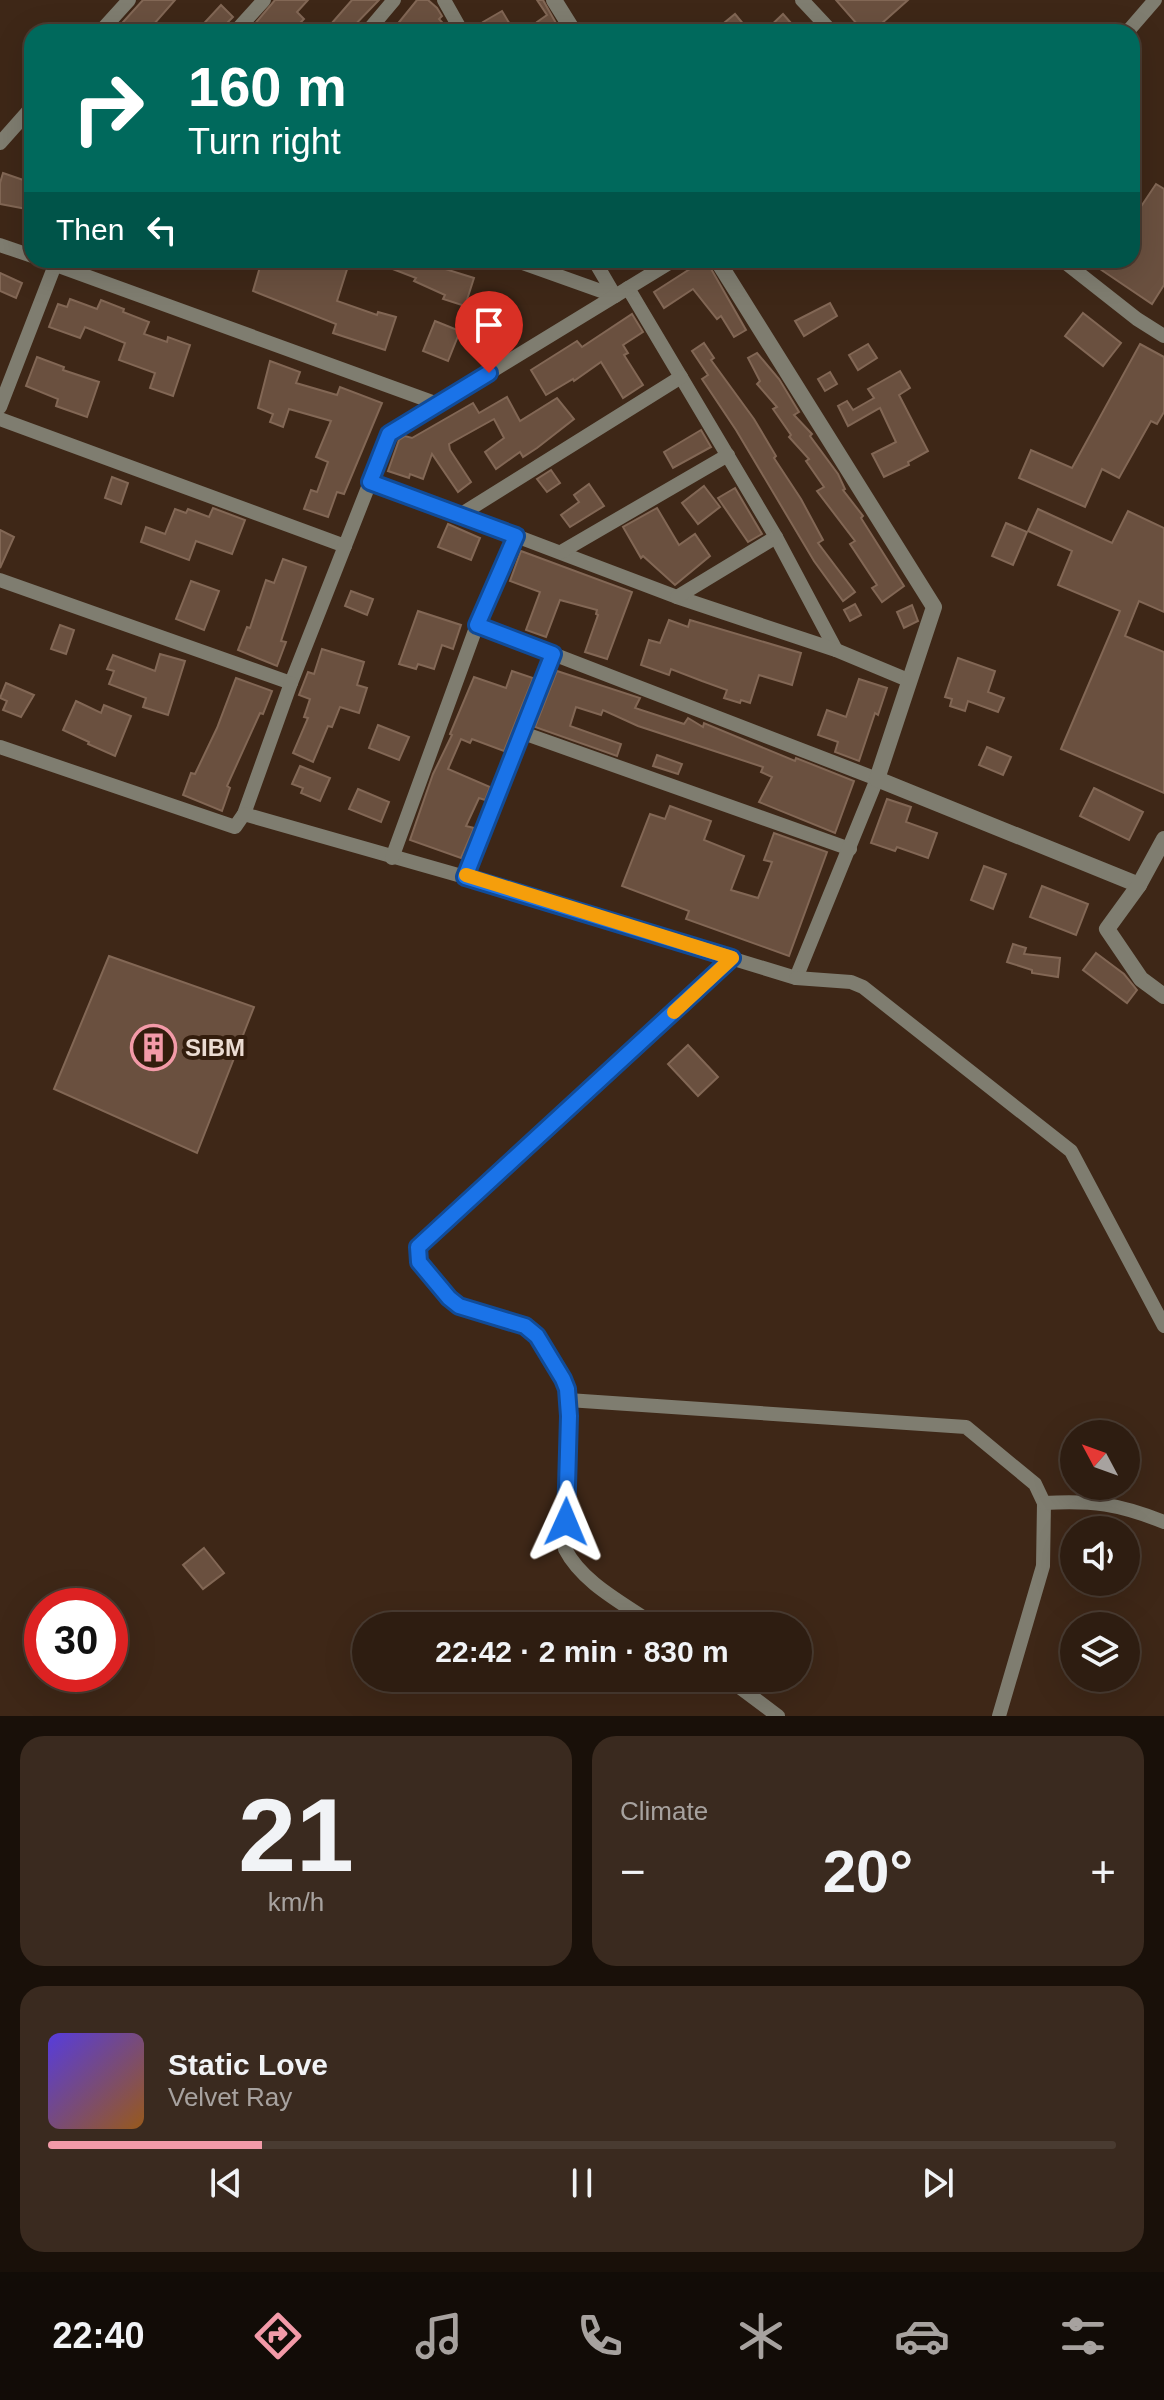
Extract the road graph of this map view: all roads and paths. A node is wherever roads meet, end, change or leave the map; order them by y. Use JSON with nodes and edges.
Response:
{"nodes":[{"id":1,"x":129,"y":0,"type":"edge"},
{"id":2,"x":264,"y":0,"type":"edge"},
{"id":3,"x":394,"y":0,"type":"edge"},
{"id":4,"x":444,"y":0,"type":"edge"},
{"id":5,"x":554,"y":0,"type":"edge"},
{"id":6,"x":802,"y":0,"type":"edge"},
{"id":7,"x":1155,"y":0,"type":"edge"},
{"id":8,"x":107,"y":24,"type":"edge"},
{"id":9,"x":242,"y":24,"type":"edge"},
{"id":10,"x":374,"y":24,"type":"edge"},
{"id":11,"x":458,"y":24,"type":"edge"},
{"id":12,"x":569,"y":24,"type":"edge"},
{"id":13,"x":824,"y":24,"type":"edge"},
{"id":14,"x":1134,"y":24,"type":"edge"},
{"id":15,"x":24,"y":116,"type":"edge"},
{"id":16,"x":0,"y":143,"type":"edge"},
{"id":17,"x":0,"y":245,"type":"edge"},
{"id":18,"x":24,"y":253,"type":"edge"},
{"id":19,"x":46,"y":268,"type":"edge"},
{"id":20,"x":64,"y":268,"type":"edge"},
{"id":21,"x":536,"y":268,"type":"edge"},
{"id":22,"x":599,"y":268,"type":"edge"},
{"id":23,"x":661,"y":268,"type":"edge"},
{"id":24,"x":722,"y":268,"type":"edge"},
{"id":25,"x":1072,"y":268,"type":"edge"},
{"id":26,"x":628,"y":288,"type":"junction"},
{"id":27,"x":615,"y":296,"type":"junction"},
{"id":28,"x":1164,"y":336,"type":"edge"},
{"id":29,"x":681,"y":377,"type":"junction"},
{"id":30,"x":438,"y":404,"type":"junction"},
{"id":31,"x":0,"y":407,"type":"edge"},
{"id":32,"x":0,"y":419,"type":"edge"},
{"id":33,"x":728,"y":455,"type":"junction"},
{"id":34,"x":370,"y":482,"type":"junction"},
{"id":35,"x":460,"y":515,"type":"junction"},
{"id":36,"x":516,"y":536,"type":"junction"},
{"id":37,"x":776,"y":537,"type":"junction"},
{"id":38,"x":345,"y":546,"type":"junction"},
{"id":39,"x":561,"y":552,"type":"junction"},
{"id":40,"x":0,"y":580,"type":"edge"},
{"id":41,"x":677,"y":597,"type":"junction"},
{"id":42,"x":477,"y":625,"type":"junction"},
{"id":43,"x":836,"y":650,"type":"junction"},
{"id":44,"x":553,"y":654,"type":"junction"},
{"id":45,"x":908,"y":680,"type":"junction"},
{"id":46,"x":291,"y":683,"type":"junction"},
{"id":47,"x":523,"y":733,"type":"junction"},
{"id":48,"x":0,"y":747,"type":"edge"},
{"id":49,"x":877,"y":779,"type":"junction"},
{"id":50,"x":244,"y":814,"type":"junction"},
{"id":51,"x":1164,"y":839,"type":"edge"},
{"id":52,"x":850,"y":849,"type":"junction"},
{"id":53,"x":392,"y":858,"type":"junction"},
{"id":54,"x":465,"y":877,"type":"junction"},
{"id":55,"x":1139,"y":885,"type":"junction"},
{"id":56,"x":732,"y":958,"type":"junction"},
{"id":57,"x":796,"y":978,"type":"junction"},
{"id":58,"x":1164,"y":996,"type":"edge"},
{"id":59,"x":1164,"y":1326,"type":"edge"},
{"id":60,"x":568,"y":1400,"type":"junction"},
{"id":61,"x":1044,"y":1503,"type":"junction"},
{"id":62,"x":1164,"y":1522,"type":"edge"},
{"id":63,"x":636,"y":1612,"type":"edge"},
{"id":64,"x":746,"y":1692,"type":"edge"},
{"id":65,"x":778,"y":1716,"type":"edge"},
{"id":66,"x":999,"y":1716,"type":"edge"}],
"edges":[{"from":1,"to":8,"type":"street"},
{"from":2,"to":9,"type":"street"},
{"from":3,"to":10,"type":"street"},
{"from":4,"to":11,"type":"street"},
{"from":5,"to":12,"type":"street"},
{"from":6,"to":13,"type":"street"},
{"from":7,"to":14,"type":"street"},
{"from":15,"to":16,"type":"street"},
{"from":17,"to":18,"type":"street"},
{"from":19,"to":31,"type":"street"},
{"from":20,"to":30,"type":"street"},
{"from":21,"to":27,"type":"street"},
{"from":22,"to":27,"type":"street"},
{"from":23,"to":26,"type":"street"},
{"from":24,"to":45,"type":"street"},
{"from":25,"to":28,"type":"street"},
{"from":26,"to":27,"type":"street"},
{"from":26,"to":29,"type":"street"},
{"from":27,"to":30,"type":"street"},
{"from":29,"to":33,"type":"street"},
{"from":29,"to":35,"type":"street"},
{"from":30,"to":34,"type":"street"},
{"from":32,"to":38,"type":"street"},
{"from":33,"to":37,"type":"street"},
{"from":33,"to":39,"type":"street"},
{"from":34,"to":35,"type":"street"},
{"from":34,"to":38,"type":"street"},
{"from":35,"to":36,"type":"street"},
{"from":36,"to":39,"type":"street"},
{"from":36,"to":42,"type":"street"},
{"from":37,"to":41,"type":"street"},
{"from":37,"to":43,"type":"street"},
{"from":38,"to":46,"type":"street"},
{"from":39,"to":41,"type":"street"},
{"from":40,"to":46,"type":"street"},
{"from":41,"to":43,"type":"street"},
{"from":42,"to":44,"type":"street"},
{"from":42,"to":53,"type":"street"},
{"from":43,"to":45,"type":"street"},
{"from":44,"to":47,"type":"street"},
{"from":44,"to":49,"type":"street"},
{"from":45,"to":49,"type":"street"},
{"from":46,"to":50,"type":"street"},
{"from":47,"to":52,"type":"street"},
{"from":47,"to":54,"type":"street"},
{"from":48,"to":50,"type":"street"},
{"from":49,"to":52,"type":"street"},
{"from":49,"to":55,"type":"street"},
{"from":50,"to":53,"type":"street"},
{"from":51,"to":55,"type":"street"},
{"from":52,"to":57,"type":"street"},
{"from":53,"to":54,"type":"street"},
{"from":54,"to":56,"type":"street"},
{"from":55,"to":58,"type":"street"},
{"from":56,"to":57,"type":"street"},
{"from":56,"to":60,"type":"street"},
{"from":57,"to":59,"type":"street"},
{"from":60,"to":61,"type":"street"},
{"from":60,"to":63,"type":"street"},
{"from":61,"to":62,"type":"street"},
{"from":61,"to":66,"type":"street"},
{"from":64,"to":65,"type":"street"}]}
